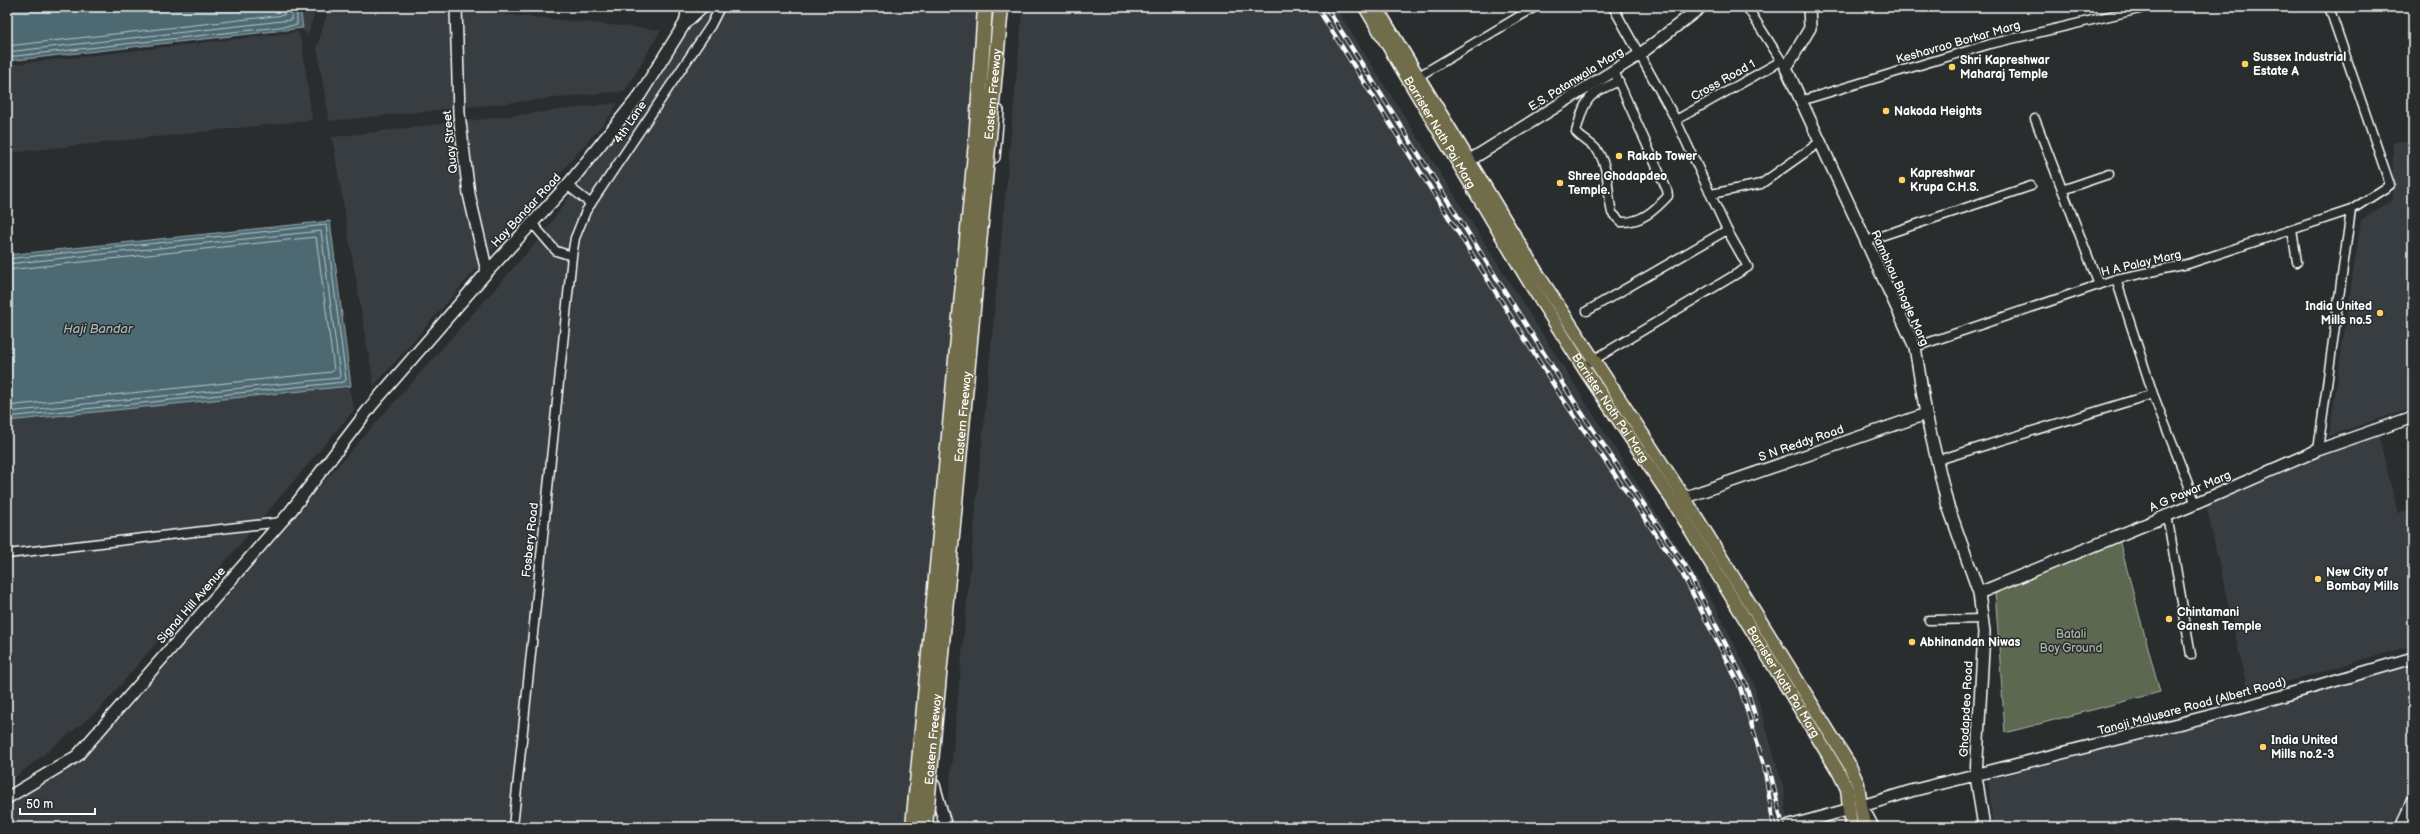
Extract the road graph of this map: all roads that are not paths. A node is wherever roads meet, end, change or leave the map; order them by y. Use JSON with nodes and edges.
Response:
{"nodes":[{"id":1,"x":456,"y":7,"type":"edge"},
{"id":2,"x":688,"y":7,"type":"edge"},
{"id":3,"x":702,"y":7,"type":"edge"},
{"id":4,"x":720,"y":7,"type":"edge"},
{"id":5,"x":979,"y":7,"type":"edge"},
{"id":6,"x":985,"y":7,"type":"edge"},
{"id":7,"x":1001,"y":7,"type":"edge"},
{"id":8,"x":1007,"y":7,"type":"edge"},
{"id":9,"x":1365,"y":7,"type":"edge"},
{"id":10,"x":1535,"y":7,"type":"edge"},
{"id":11,"x":1613,"y":7,"type":"edge"},
{"id":12,"x":1701,"y":7,"type":"edge"},
{"id":13,"x":1747,"y":7,"type":"edge"},
{"id":14,"x":1809,"y":7,"type":"edge"},
{"id":15,"x":2148,"y":7,"type":"edge"},
{"id":16,"x":2329,"y":7,"type":"edge"},
{"id":17,"x":1378,"y":8,"type":"edge"},
{"id":18,"x":685,"y":23,"type":"junction"},
{"id":19,"x":1388,"y":36,"type":"junction"},
{"id":20,"x":1639,"y":55,"type":"junction"},
{"id":21,"x":1784,"y":65,"type":"junction"},
{"id":22,"x":1614,"y":70,"type":"junction"},
{"id":23,"x":1419,"y":76,"type":"junction"},
{"id":24,"x":1619,"y":82,"type":"junction"},
{"id":25,"x":1800,"y":101,"type":"junction"},
{"id":26,"x":2035,"y":119,"type":"dead end"},
{"id":27,"x":1676,"y":120,"type":"junction"},
{"id":28,"x":1820,"y":142,"type":"junction"},
{"id":29,"x":1465,"y":163,"type":"junction"},
{"id":30,"x":2109,"y":174,"type":"dead end"},
{"id":31,"x":567,"y":185,"type":"junction"},
{"id":32,"x":2031,"y":186,"type":"dead end"},
{"id":33,"x":2062,"y":190,"type":"junction"},
{"id":34,"x":1711,"y":194,"type":"junction"},
{"id":35,"x":590,"y":204,"type":"junction"},
{"id":36,"x":2351,"y":210,"type":"junction"},
{"id":37,"x":532,"y":223,"type":"junction"},
{"id":38,"x":1727,"y":230,"type":"junction"},
{"id":39,"x":2292,"y":230,"type":"junction"},
{"id":40,"x":1866,"y":241,"type":"junction"},
{"id":41,"x":572,"y":256,"type":"junction"},
{"id":42,"x":2297,"y":262,"type":"dead end"},
{"id":43,"x":487,"y":272,"type":"junction"},
{"id":44,"x":2116,"y":279,"type":"junction"},
{"id":45,"x":2099,"y":285,"type":"junction"},
{"id":46,"x":1586,"y":311,"type":"dead end"},
{"id":47,"x":1914,"y":347,"type":"junction"},
{"id":48,"x":1595,"y":359,"type":"junction"},
{"id":49,"x":1583,"y":367,"type":"junction"},
{"id":50,"x":2153,"y":394,"type":"junction"},
{"id":51,"x":372,"y":405,"type":"joint"},
{"id":52,"x":1926,"y":414,"type":"junction"},
{"id":53,"x":2413,"y":417,"type":"edge"},
{"id":54,"x":2318,"y":450,"type":"junction"},
{"id":55,"x":1938,"y":460,"type":"junction"},
{"id":56,"x":1678,"y":499,"type":"junction"},
{"id":57,"x":2196,"y":504,"type":"junction"},
{"id":58,"x":2167,"y":515,"type":"junction"},
{"id":59,"x":281,"y":522,"type":"junction"},
{"id":60,"x":7,"y":554,"type":"edge"},
{"id":61,"x":1979,"y":593,"type":"junction"},
{"id":62,"x":1983,"y":619,"type":"junction"},
{"id":63,"x":1929,"y":620,"type":"dead end"},
{"id":64,"x":2191,"y":654,"type":"dead end"},
{"id":65,"x":2413,"y":658,"type":"edge"},
{"id":66,"x":1976,"y":776,"type":"junction"},
{"id":67,"x":912,"y":782,"type":"junction"},
{"id":68,"x":934,"y":785,"type":"junction"},
{"id":69,"x":7,"y":798,"type":"edge"},
{"id":70,"x":2413,"y":802,"type":"edge"},
{"id":71,"x":1862,"y":806,"type":"junction"},
{"id":72,"x":1850,"y":809,"type":"junction"},
{"id":73,"x":513,"y":827,"type":"edge"},
{"id":74,"x":908,"y":827,"type":"edge"},
{"id":75,"x":913,"y":827,"type":"edge"},
{"id":76,"x":925,"y":827,"type":"edge"},
{"id":77,"x":930,"y":827,"type":"edge"},
{"id":78,"x":946,"y":827,"type":"edge"},
{"id":79,"x":1786,"y":827,"type":"edge"},
{"id":80,"x":1851,"y":827,"type":"edge"},
{"id":81,"x":1871,"y":827,"type":"edge"},
{"id":82,"x":1984,"y":827,"type":"edge"},
{"id":83,"x":2401,"y":827,"type":"edge"}],
"edges":[{"from":1,"to":43,"type":"street","name":"Quay Street"},
{"from":2,"to":18,"type":"street"},
{"from":3,"to":18,"type":"street"},
{"from":4,"to":35,"type":"street","name":"4th Lane"},
{"from":5,"to":67,"type":"street"},
{"from":6,"to":75,"type":"highway","name":"Eastern Freeway","bridge":true},
{"from":7,"to":76,"type":"highway","name":"Eastern Freeway","bridge":true},
{"from":8,"to":68,"type":"street"},
{"from":9,"to":19,"type":"main road","name":"Barrister Nath Pai Marg"},
{"from":10,"to":23,"type":"street"},
{"from":11,"to":20,"type":"street"},
{"from":12,"to":20,"type":"street","name":"E.S. Patanwala Marg"},
{"from":13,"to":21,"type":"street"},
{"from":14,"to":21,"type":"street"},
{"from":15,"to":25,"type":"street","name":"Keshavrao Borkar Marg"},
{"from":16,"to":36,"type":"street","name":"H A Palay Marg"},
{"from":17,"to":19,"type":"main road","name":"Barrister Nath Pai Marg"},
{"from":18,"to":31,"type":"street","name":"Hay Bandar Road"},
{"from":19,"to":23,"type":"main road","name":"Barrister Nath Pai Marg"},
{"from":19,"to":29,"type":"main road","name":"Barrister Nath Pai Marg"},
{"from":20,"to":22,"type":"street","name":"E.S. Patanwala Marg"},
{"from":20,"to":27,"type":"street"},
{"from":21,"to":25,"type":"street","name":"Rambhau Bhogle Marg"},
{"from":21,"to":27,"type":"street","name":"Cross Road 1"},
{"from":22,"to":24,"type":"street"},
{"from":22,"to":29,"type":"street","name":"E.S. Patanwala Marg"},
{"from":23,"to":29,"type":"main road","name":"Barrister Nath Pai Marg"},
{"from":24,"to":24,"type":"street"},
{"from":25,"to":28,"type":"street","name":"Rambhau Bhogle Marg"},
{"from":26,"to":33,"type":"street"},
{"from":27,"to":34,"type":"street"},
{"from":28,"to":34,"type":"street"},
{"from":28,"to":40,"type":"street","name":"Rambhau Bhogle Marg"},
{"from":29,"to":48,"type":"main road","name":"Barrister Nath Pai Marg"},
{"from":29,"to":49,"type":"main road","name":"Barrister Nath Pai Marg"},
{"from":30,"to":33,"type":"street"},
{"from":31,"to":35,"type":"street"},
{"from":31,"to":37,"type":"street","name":"Hay Bandar Road"},
{"from":32,"to":40,"type":"street"},
{"from":33,"to":45,"type":"street"},
{"from":34,"to":38,"type":"street"},
{"from":35,"to":41,"type":"street","name":"4th Lane"},
{"from":36,"to":39,"type":"street","name":"H A Palay Marg"},
{"from":36,"to":54,"type":"street"},
{"from":37,"to":41,"type":"street"},
{"from":37,"to":43,"type":"street","name":"Hay Bandar Road"},
{"from":38,"to":46,"type":"street"},
{"from":38,"to":48,"type":"street"},
{"from":39,"to":42,"type":"street"},
{"from":39,"to":44,"type":"street","name":"H A Palay Marg"},
{"from":40,"to":47,"type":"street","name":"Rambhau Bhogle Marg"},
{"from":41,"to":73,"type":"street","name":"Fosbery Road"},
{"from":43,"to":51,"type":"street","name":"Hay Bandar Road"},
{"from":44,"to":45,"type":"street","name":"H A Palay Marg"},
{"from":44,"to":50,"type":"street"},
{"from":45,"to":47,"type":"street","name":"H A Palay Marg"},
{"from":47,"to":52,"type":"street","name":"Rambhau Bhogle Marg"},
{"from":48,"to":49,"type":"street"},
{"from":48,"to":56,"type":"main road","name":"Barrister Nath Pai Marg"},
{"from":49,"to":56,"type":"main road","name":"Barrister Nath Pai Marg"},
{"from":50,"to":55,"type":"street"},
{"from":50,"to":57,"type":"street"},
{"from":51,"to":59,"type":"street","name":"Signal Hill Avenue"},
{"from":52,"to":55,"type":"street","name":"Rambhau Bhogle Marg"},
{"from":52,"to":56,"type":"street","name":"S N Reddy Road"},
{"from":53,"to":54,"type":"street","name":"A G Pawar Marg"},
{"from":54,"to":57,"type":"street","name":"A G Pawar Marg"},
{"from":55,"to":61,"type":"street","name":"Rambhau Bhogle Marg"},
{"from":56,"to":71,"type":"main road","name":"Barrister Nath Pai Marg"},
{"from":56,"to":72,"type":"main road","name":"Barrister Nath Pai Marg"},
{"from":57,"to":58,"type":"street","name":"A G Pawar Marg"},
{"from":58,"to":61,"type":"street","name":"A G Pawar Marg"},
{"from":58,"to":64,"type":"street"},
{"from":59,"to":60,"type":"street"},
{"from":59,"to":69,"type":"street","name":"Signal Hill Avenue"},
{"from":61,"to":62,"type":"street","name":"Ghodapdeo Road"},
{"from":62,"to":63,"type":"street"},
{"from":62,"to":66,"type":"street","name":"Ghodapdeo Road"},
{"from":65,"to":66,"type":"street","name":"Tanaji Malusare Road (Albert Road)"},
{"from":66,"to":71,"type":"street","name":"Tanaji Malusare Road (Albert Road)"},
{"from":66,"to":82,"type":"street","name":"Ghodapdeo Road"},
{"from":67,"to":68,"type":"street"},
{"from":67,"to":74,"type":"street"},
{"from":68,"to":77,"type":"street"},
{"from":68,"to":78,"type":"street"},
{"from":70,"to":83,"type":"street"},
{"from":71,"to":72,"type":"street"},
{"from":71,"to":81,"type":"main road","name":"Barrister Nath Pai Marg"},
{"from":72,"to":79,"type":"street"},
{"from":72,"to":80,"type":"main road","name":"Barrister Nath Pai Marg"}]}
